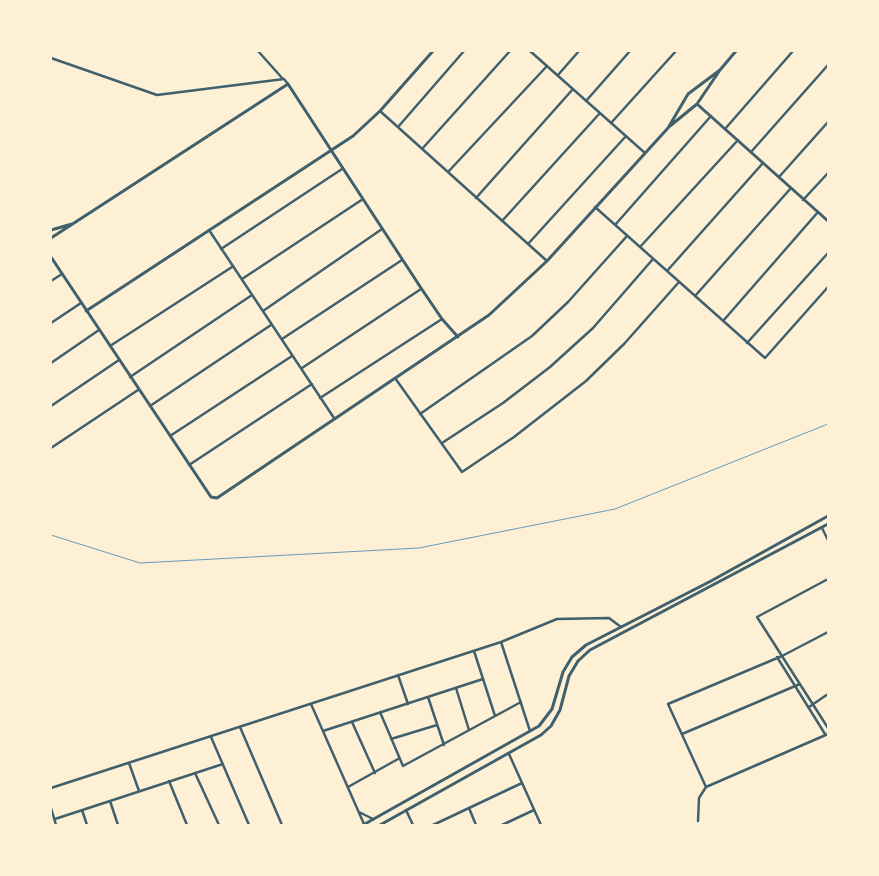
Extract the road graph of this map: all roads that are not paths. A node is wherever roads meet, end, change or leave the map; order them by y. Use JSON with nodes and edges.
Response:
{"nodes":[{"id":1,"x":258,"y":51,"type":"edge"},
{"id":2,"x":433,"y":51,"type":"edge"},
{"id":3,"x":464,"y":51,"type":"edge"},
{"id":4,"x":510,"y":51,"type":"edge"},
{"id":5,"x":580,"y":51,"type":"edge"},
{"id":6,"x":630,"y":51,"type":"edge"},
{"id":7,"x":676,"y":51,"type":"edge"},
{"id":8,"x":736,"y":51,"type":"edge"},
{"id":9,"x":793,"y":51,"type":"edge"},
{"id":10,"x":532,"y":52,"type":"edge"},
{"id":11,"x":51,"y":58,"type":"edge"},
{"id":12,"x":828,"y":65,"type":"edge"},
{"id":13,"x":547,"y":66,"type":"junction"},
{"id":14,"x":720,"y":70,"type":"junction"},
{"id":15,"x":558,"y":75,"type":"junction"},
{"id":16,"x":288,"y":84,"type":"junction"},
{"id":17,"x":698,"y":85,"type":"junction"},
{"id":18,"x":573,"y":89,"type":"junction"},
{"id":19,"x":706,"y":92,"type":"junction"},
{"id":20,"x":586,"y":101,"type":"junction"},
{"id":21,"x":680,"y":104,"type":"junction"},
{"id":22,"x":698,"y":104,"type":"junction"},
{"id":23,"x":380,"y":111,"type":"junction"},
{"id":24,"x":689,"y":111,"type":"junction"},
{"id":25,"x":600,"y":113,"type":"junction"},
{"id":26,"x":712,"y":116,"type":"junction"},
{"id":27,"x":828,"y":122,"type":"edge"},
{"id":28,"x":611,"y":123,"type":"junction"},
{"id":29,"x":398,"y":127,"type":"junction"},
{"id":30,"x":668,"y":128,"type":"junction"},
{"id":31,"x":725,"y":129,"type":"junction"},
{"id":32,"x":626,"y":136,"type":"junction"},
{"id":33,"x":738,"y":140,"type":"junction"},
{"id":34,"x":422,"y":149,"type":"junction"},
{"id":35,"x":330,"y":150,"type":"junction"},
{"id":36,"x":751,"y":152,"type":"junction"},
{"id":37,"x":644,"y":153,"type":"junction"},
{"id":38,"x":763,"y":163,"type":"junction"},
{"id":39,"x":342,"y":169,"type":"junction"},
{"id":40,"x":448,"y":172,"type":"junction"},
{"id":41,"x":828,"y":172,"type":"edge"},
{"id":42,"x":779,"y":177,"type":"junction"},
{"id":43,"x":791,"y":188,"type":"junction"},
{"id":44,"x":476,"y":198,"type":"junction"},
{"id":45,"x":363,"y":199,"type":"junction"},
{"id":46,"x":803,"y":200,"type":"junction"},
{"id":47,"x":595,"y":207,"type":"junction"},
{"id":48,"x":818,"y":212,"type":"junction"},
{"id":49,"x":828,"y":220,"type":"edge"},
{"id":50,"x":502,"y":221,"type":"junction"},
{"id":51,"x":78,"y":222,"type":"junction"},
{"id":52,"x":616,"y":225,"type":"junction"},
{"id":53,"x":382,"y":229,"type":"junction"},
{"id":54,"x":51,"y":230,"type":"edge"},
{"id":55,"x":209,"y":230,"type":"junction"},
{"id":56,"x":627,"y":236,"type":"junction"},
{"id":57,"x":51,"y":238,"type":"edge"},
{"id":58,"x":528,"y":244,"type":"junction"},
{"id":59,"x":640,"y":247,"type":"junction"},
{"id":60,"x":222,"y":249,"type":"junction"},
{"id":61,"x":828,"y":253,"type":"edge"},
{"id":62,"x":51,"y":257,"type":"edge"},
{"id":63,"x":653,"y":259,"type":"junction"},
{"id":64,"x":402,"y":260,"type":"junction"},
{"id":65,"x":547,"y":261,"type":"junction"},
{"id":66,"x":232,"y":266,"type":"junction"},
{"id":67,"x":667,"y":271,"type":"junction"},
{"id":68,"x":62,"y":274,"type":"junction"},
{"id":69,"x":242,"y":279,"type":"junction"},
{"id":70,"x":51,"y":281,"type":"edge"},
{"id":71,"x":679,"y":282,"type":"junction"},
{"id":72,"x":828,"y":287,"type":"edge"},
{"id":73,"x":421,"y":288,"type":"junction"},
{"id":74,"x":252,"y":295,"type":"junction"},
{"id":75,"x":695,"y":296,"type":"junction"},
{"id":76,"x":81,"y":303,"type":"junction"},
{"id":77,"x":86,"y":311,"type":"junction"},
{"id":78,"x":263,"y":311,"type":"junction"},
{"id":79,"x":442,"y":319,"type":"junction"},
{"id":80,"x":723,"y":321,"type":"junction"},
{"id":81,"x":51,"y":323,"type":"edge"},
{"id":82,"x":272,"y":325,"type":"junction"},
{"id":83,"x":99,"y":330,"type":"junction"},
{"id":84,"x":458,"y":337,"type":"junction"},
{"id":85,"x":282,"y":339,"type":"junction"},
{"id":86,"x":747,"y":343,"type":"junction"},
{"id":87,"x":110,"y":346,"type":"junction"},
{"id":88,"x":292,"y":355,"type":"junction"},
{"id":89,"x":119,"y":360,"type":"junction"},
{"id":90,"x":51,"y":363,"type":"edge"},
{"id":91,"x":302,"y":368,"type":"junction"},
{"id":92,"x":130,"y":377,"type":"junction"},
{"id":93,"x":395,"y":378,"type":"junction"},
{"id":94,"x":312,"y":384,"type":"junction"},
{"id":95,"x":138,"y":390,"type":"junction"},
{"id":96,"x":320,"y":398,"type":"junction"},
{"id":97,"x":51,"y":406,"type":"edge"},
{"id":98,"x":150,"y":406,"type":"junction"},
{"id":99,"x":420,"y":414,"type":"junction"},
{"id":100,"x":334,"y":418,"type":"junction"},
{"id":101,"x":170,"y":436,"type":"junction"},
{"id":102,"x":442,"y":443,"type":"junction"},
{"id":103,"x":51,"y":448,"type":"edge"},
{"id":104,"x":189,"y":464,"type":"junction"},
{"id":105,"x":828,"y":516,"type":"edge"},
{"id":106,"x":828,"y":524,"type":"edge"},
{"id":107,"x":822,"y":528,"type":"junction"},
{"id":108,"x":828,"y":540,"type":"edge"},
{"id":109,"x":828,"y":579,"type":"edge"},
{"id":110,"x":711,"y":581,"type":"junction"},
{"id":111,"x":714,"y":586,"type":"junction"},
{"id":112,"x":621,"y":627,"type":"junction"},
{"id":113,"x":828,"y":632,"type":"edge"},
{"id":114,"x":501,"y":642,"type":"junction"},
{"id":115,"x":474,"y":651,"type":"junction"},
{"id":116,"x":782,"y":656,"type":"junction"},
{"id":117,"x":777,"y":657,"type":"junction"},
{"id":118,"x":398,"y":675,"type":"junction"},
{"id":119,"x":483,"y":679,"type":"junction"},
{"id":120,"x":800,"y":684,"type":"junction"},
{"id":121,"x":795,"y":686,"type":"junction"},
{"id":122,"x":456,"y":688,"type":"junction"},
{"id":123,"x":828,"y":694,"type":"edge"},
{"id":124,"x":428,"y":697,"type":"junction"},
{"id":125,"x":521,"y":702,"type":"junction"},
{"id":126,"x":812,"y":703,"type":"junction"},
{"id":127,"x":311,"y":704,"type":"junction"},
{"id":128,"x":408,"y":704,"type":"junction"},
{"id":129,"x":809,"y":707,"type":"junction"},
{"id":130,"x":380,"y":712,"type":"junction"},
{"id":131,"x":550,"y":714,"type":"junction"},
{"id":132,"x":495,"y":716,"type":"junction"},
{"id":133,"x":555,"y":717,"type":"junction"},
{"id":134,"x":352,"y":722,"type":"junction"},
{"id":135,"x":437,"y":725,"type":"junction"},
{"id":136,"x":239,"y":727,"type":"junction"},
{"id":137,"x":828,"y":728,"type":"edge"},
{"id":138,"x":469,"y":730,"type":"junction"},
{"id":139,"x":323,"y":731,"type":"junction"},
{"id":140,"x":530,"y":732,"type":"junction"},
{"id":141,"x":682,"y":734,"type":"junction"},
{"id":142,"x":827,"y":734,"type":"edge"},
{"id":143,"x":210,"y":736,"type":"junction"},
{"id":144,"x":522,"y":736,"type":"junction"},
{"id":145,"x":391,"y":739,"type":"junction"},
{"id":146,"x":534,"y":739,"type":"junction"},
{"id":147,"x":526,"y":744,"type":"junction"},
{"id":148,"x":444,"y":745,"type":"junction"},
{"id":149,"x":509,"y":754,"type":"junction"},
{"id":150,"x":398,"y":760,"type":"junction"},
{"id":151,"x":129,"y":763,"type":"junction"},
{"id":152,"x":222,"y":764,"type":"junction"},
{"id":153,"x":468,"y":767,"type":"junction"},
{"id":154,"x":195,"y":773,"type":"junction"},
{"id":155,"x":375,"y":773,"type":"junction"},
{"id":156,"x":457,"y":773,"type":"junction"},
{"id":157,"x":472,"y":774,"type":"junction"},
{"id":158,"x":461,"y":780,"type":"junction"},
{"id":159,"x":169,"y":781,"type":"junction"},
{"id":160,"x":522,"y":784,"type":"junction"},
{"id":161,"x":348,"y":787,"type":"junction"},
{"id":162,"x":706,"y":787,"type":"junction"},
{"id":163,"x":51,"y":788,"type":"edge"},
{"id":164,"x":138,"y":791,"type":"junction"},
{"id":165,"x":409,"y":799,"type":"junction"},
{"id":166,"x":110,"y":801,"type":"junction"},
{"id":167,"x":413,"y":807,"type":"junction"},
{"id":168,"x":51,"y":808,"type":"edge"},
{"id":169,"x":469,"y":808,"type":"junction"},
{"id":170,"x":82,"y":810,"type":"junction"},
{"id":171,"x":406,"y":810,"type":"junction"},
{"id":172,"x":534,"y":810,"type":"junction"},
{"id":173,"x":359,"y":812,"type":"junction"},
{"id":174,"x":54,"y":819,"type":"junction"},
{"id":175,"x":373,"y":819,"type":"junction"},
{"id":176,"x":444,"y":820,"type":"junction"},
{"id":177,"x":698,"y":820,"type":"dead end"},
{"id":178,"x":508,"y":824,"type":"edge"},
{"id":179,"x":56,"y":825,"type":"edge"},
{"id":180,"x":87,"y":825,"type":"edge"},
{"id":181,"x":118,"y":825,"type":"edge"},
{"id":182,"x":187,"y":825,"type":"edge"},
{"id":183,"x":219,"y":825,"type":"edge"},
{"id":184,"x":249,"y":825,"type":"edge"},
{"id":185,"x":282,"y":825,"type":"edge"},
{"id":186,"x":364,"y":825,"type":"edge"},
{"id":187,"x":380,"y":825,"type":"edge"},
{"id":188,"x":413,"y":825,"type":"edge"},
{"id":189,"x":433,"y":825,"type":"edge"},
{"id":190,"x":446,"y":825,"type":"edge"},
{"id":191,"x":476,"y":825,"type":"edge"},
{"id":192,"x":502,"y":825,"type":"edge"},
{"id":193,"x":541,"y":825,"type":"edge"}],
"edges":[{"from":1,"to":16,"type":"street"},
{"from":2,"to":23,"type":"street"},
{"from":3,"to":29,"type":"street"},
{"from":4,"to":34,"type":"street"},
{"from":5,"to":15,"type":"street"},
{"from":6,"to":20,"type":"street"},
{"from":7,"to":28,"type":"street"},
{"from":8,"to":14,"type":"street"},
{"from":9,"to":31,"type":"street"},
{"from":10,"to":13,"type":"street"},
{"from":11,"to":16,"type":"street"},
{"from":12,"to":36,"type":"street"},
{"from":13,"to":15,"type":"street"},
{"from":13,"to":40,"type":"street"},
{"from":14,"to":17,"type":"street"},
{"from":14,"to":19,"type":"street"},
{"from":15,"to":18,"type":"street"},
{"from":16,"to":35,"type":"street"},
{"from":16,"to":51,"type":"street"},
{"from":17,"to":19,"type":"street"},
{"from":17,"to":21,"type":"street"},
{"from":18,"to":20,"type":"street"},
{"from":18,"to":44,"type":"street"},
{"from":19,"to":22,"type":"street"},
{"from":20,"to":25,"type":"street"},
{"from":21,"to":24,"type":"street"},
{"from":21,"to":30,"type":"street"},
{"from":22,"to":24,"type":"street"},
{"from":22,"to":26,"type":"street"},
{"from":23,"to":29,"type":"street"},
{"from":23,"to":35,"type":"street"},
{"from":24,"to":30,"type":"street"},
{"from":25,"to":28,"type":"street"},
{"from":25,"to":50,"type":"street"},
{"from":26,"to":31,"type":"street"},
{"from":26,"to":52,"type":"street"},
{"from":27,"to":42,"type":"street"},
{"from":28,"to":32,"type":"street"},
{"from":29,"to":34,"type":"street"},
{"from":30,"to":37,"type":"street"},
{"from":31,"to":33,"type":"street"},
{"from":32,"to":37,"type":"street"},
{"from":32,"to":58,"type":"street"},
{"from":33,"to":36,"type":"street"},
{"from":33,"to":59,"type":"street"},
{"from":34,"to":40,"type":"street"},
{"from":35,"to":39,"type":"street"},
{"from":35,"to":55,"type":"street"},
{"from":36,"to":38,"type":"street"},
{"from":37,"to":47,"type":"street"},
{"from":38,"to":42,"type":"street"},
{"from":38,"to":67,"type":"street"},
{"from":39,"to":45,"type":"street"},
{"from":39,"to":60,"type":"street"},
{"from":40,"to":44,"type":"street"},
{"from":41,"to":46,"type":"street"},
{"from":42,"to":43,"type":"street"},
{"from":43,"to":46,"type":"street"},
{"from":43,"to":75,"type":"street"},
{"from":44,"to":50,"type":"street"},
{"from":45,"to":53,"type":"street"},
{"from":45,"to":69,"type":"street"},
{"from":46,"to":48,"type":"street"},
{"from":47,"to":52,"type":"street"},
{"from":47,"to":65,"type":"street"},
{"from":48,"to":49,"type":"street"},
{"from":48,"to":80,"type":"street"},
{"from":50,"to":58,"type":"street"},
{"from":51,"to":54,"type":"street"},
{"from":51,"to":57,"type":"street"},
{"from":52,"to":56,"type":"street"},
{"from":53,"to":64,"type":"street"},
{"from":53,"to":78,"type":"street"},
{"from":55,"to":60,"type":"street"},
{"from":55,"to":77,"type":"street"},
{"from":56,"to":59,"type":"street"},
{"from":56,"to":99,"type":"street"},
{"from":58,"to":65,"type":"street"},
{"from":59,"to":63,"type":"street"},
{"from":60,"to":66,"type":"street"},
{"from":61,"to":86,"type":"street"},
{"from":62,"to":68,"type":"street"},
{"from":63,"to":67,"type":"street"},
{"from":63,"to":102,"type":"street"},
{"from":64,"to":73,"type":"street"},
{"from":64,"to":85,"type":"street"},
{"from":65,"to":84,"type":"street"},
{"from":66,"to":69,"type":"street"},
{"from":66,"to":87,"type":"street"},
{"from":67,"to":71,"type":"street"},
{"from":68,"to":70,"type":"street"},
{"from":68,"to":76,"type":"street"},
{"from":69,"to":74,"type":"street"},
{"from":71,"to":75,"type":"street"},
{"from":71,"to":102,"type":"street"},
{"from":72,"to":86,"type":"street"},
{"from":73,"to":79,"type":"street"},
{"from":73,"to":91,"type":"street"},
{"from":74,"to":78,"type":"street"},
{"from":74,"to":92,"type":"street"},
{"from":75,"to":80,"type":"street"},
{"from":76,"to":77,"type":"street"},
{"from":76,"to":81,"type":"street"},
{"from":77,"to":83,"type":"street"},
{"from":78,"to":82,"type":"street"},
{"from":79,"to":84,"type":"street"},
{"from":79,"to":96,"type":"street"},
{"from":80,"to":86,"type":"street"},
{"from":82,"to":85,"type":"street"},
{"from":82,"to":98,"type":"street"},
{"from":83,"to":87,"type":"street"},
{"from":83,"to":90,"type":"street"},
{"from":84,"to":93,"type":"street"},
{"from":85,"to":88,"type":"street"},
{"from":87,"to":89,"type":"street"},
{"from":88,"to":91,"type":"street"},
{"from":88,"to":101,"type":"street"},
{"from":89,"to":92,"type":"street"},
{"from":89,"to":97,"type":"street"},
{"from":91,"to":94,"type":"street"},
{"from":92,"to":95,"type":"street"},
{"from":93,"to":99,"type":"street"},
{"from":93,"to":100,"type":"street"},
{"from":94,"to":96,"type":"street"},
{"from":94,"to":104,"type":"street"},
{"from":95,"to":98,"type":"street"},
{"from":95,"to":103,"type":"street"},
{"from":96,"to":100,"type":"street"},
{"from":98,"to":101,"type":"street"},
{"from":99,"to":102,"type":"street"},
{"from":100,"to":104,"type":"street"},
{"from":101,"to":104,"type":"street"},
{"from":105,"to":110,"type":"street"},
{"from":106,"to":107,"type":"street"},
{"from":107,"to":108,"type":"street"},
{"from":107,"to":111,"type":"street"},
{"from":109,"to":116,"type":"street"},
{"from":110,"to":111,"type":"street"},
{"from":110,"to":112,"type":"street"},
{"from":111,"to":133,"type":"street"},
{"from":112,"to":114,"type":"street"},
{"from":112,"to":131,"type":"street"},
{"from":113,"to":116,"type":"street"},
{"from":114,"to":115,"type":"street"},
{"from":114,"to":125,"type":"street"},
{"from":115,"to":118,"type":"street"},
{"from":115,"to":119,"type":"street"},
{"from":116,"to":117,"type":"street"},
{"from":116,"to":120,"type":"street"},
{"from":117,"to":121,"type":"street"},
{"from":117,"to":141,"type":"street"},
{"from":118,"to":127,"type":"street"},
{"from":118,"to":128,"type":"street"},
{"from":119,"to":122,"type":"street"},
{"from":119,"to":132,"type":"street"},
{"from":120,"to":121,"type":"street"},
{"from":120,"to":126,"type":"street"},
{"from":121,"to":129,"type":"street"},
{"from":121,"to":141,"type":"street"},
{"from":122,"to":124,"type":"street"},
{"from":122,"to":138,"type":"street"},
{"from":123,"to":126,"type":"street"},
{"from":124,"to":128,"type":"street"},
{"from":124,"to":135,"type":"street"},
{"from":125,"to":132,"type":"street"},
{"from":125,"to":140,"type":"street"},
{"from":126,"to":129,"type":"street"},
{"from":126,"to":137,"type":"street"},
{"from":127,"to":136,"type":"street"},
{"from":127,"to":139,"type":"street"},
{"from":128,"to":130,"type":"street"},
{"from":129,"to":142,"type":"street"},
{"from":130,"to":134,"type":"street"},
{"from":130,"to":145,"type":"street"},
{"from":131,"to":133,"type":"street"},
{"from":131,"to":140,"type":"street"},
{"from":132,"to":138,"type":"street"},
{"from":133,"to":146,"type":"street"},
{"from":134,"to":139,"type":"street"},
{"from":134,"to":155,"type":"street"},
{"from":135,"to":145,"type":"street"},
{"from":135,"to":148,"type":"street"},
{"from":136,"to":143,"type":"street"},
{"from":136,"to":185,"type":"street"},
{"from":138,"to":148,"type":"street"},
{"from":139,"to":161,"type":"street"},
{"from":140,"to":144,"type":"street"},
{"from":140,"to":146,"type":"street"},
{"from":141,"to":162,"type":"street"},
{"from":142,"to":162,"type":"street"},
{"from":143,"to":151,"type":"street"},
{"from":143,"to":152,"type":"street"},
{"from":144,"to":147,"type":"street"},
{"from":144,"to":153,"type":"street"},
{"from":145,"to":150,"type":"street"},
{"from":146,"to":147,"type":"street"},
{"from":147,"to":149,"type":"street"},
{"from":148,"to":150,"type":"street"},
{"from":149,"to":157,"type":"street"},
{"from":149,"to":160,"type":"street"},
{"from":150,"to":155,"type":"street"},
{"from":151,"to":163,"type":"street"},
{"from":151,"to":164,"type":"street"},
{"from":152,"to":154,"type":"street"},
{"from":152,"to":184,"type":"street"},
{"from":153,"to":156,"type":"street"},
{"from":153,"to":157,"type":"street"},
{"from":154,"to":159,"type":"street"},
{"from":154,"to":183,"type":"street"},
{"from":155,"to":161,"type":"street"},
{"from":156,"to":158,"type":"street"},
{"from":156,"to":165,"type":"street"},
{"from":157,"to":158,"type":"street"},
{"from":158,"to":167,"type":"street"},
{"from":159,"to":164,"type":"street"},
{"from":159,"to":182,"type":"street"},
{"from":160,"to":169,"type":"street"},
{"from":160,"to":172,"type":"street"},
{"from":161,"to":173,"type":"street"},
{"from":162,"to":177,"type":"street"},
{"from":164,"to":166,"type":"street"},
{"from":165,"to":167,"type":"street"},
{"from":165,"to":175,"type":"street"},
{"from":166,"to":170,"type":"street"},
{"from":166,"to":181,"type":"street"},
{"from":167,"to":171,"type":"street"},
{"from":168,"to":174,"type":"street"},
{"from":169,"to":176,"type":"street"},
{"from":169,"to":191,"type":"street"},
{"from":170,"to":174,"type":"street"},
{"from":170,"to":180,"type":"street"},
{"from":171,"to":187,"type":"street"},
{"from":171,"to":188,"type":"street"},
{"from":172,"to":178,"type":"street"},
{"from":172,"to":193,"type":"street"},
{"from":173,"to":175,"type":"street"},
{"from":173,"to":186,"type":"street"},
{"from":174,"to":179,"type":"street"},
{"from":175,"to":186,"type":"street"},
{"from":176,"to":189,"type":"street"},
{"from":176,"to":190,"type":"street"},
{"from":178,"to":192,"type":"street"}]}
